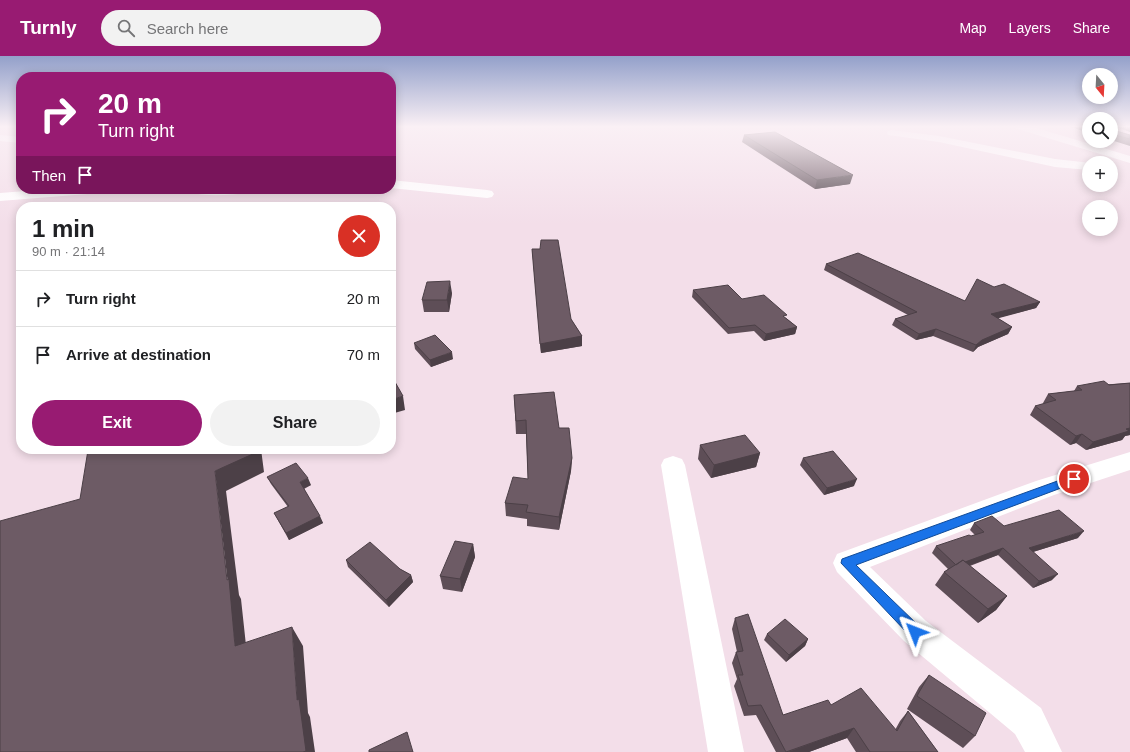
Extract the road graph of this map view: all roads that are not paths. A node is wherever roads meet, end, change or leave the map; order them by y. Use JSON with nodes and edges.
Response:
{"nodes":[{"id":1,"x":1033,"y":158,"type":"edge"},
{"id":2,"x":1082,"y":165,"type":"edge"},
{"id":3,"x":396,"y":185,"type":"edge"},
{"id":4,"x":38,"y":194,"type":"edge"},
{"id":5,"x":487,"y":194,"type":"dead end"},
{"id":6,"x":0,"y":197,"type":"edge"},
{"id":7,"x":1130,"y":461,"type":"edge"},
{"id":8,"x":673,"y":465,"type":"dead end"},
{"id":9,"x":726,"y":752,"type":"edge"},
{"id":10,"x":1044,"y":752,"type":"edge"}],
"edges":[{"from":1,"to":2,"type":"street"},
{"from":3,"to":5,"type":"street"},
{"from":4,"to":6,"type":"street"},
{"from":7,"to":10,"type":"street"},
{"from":8,"to":9,"type":"street"}]}
